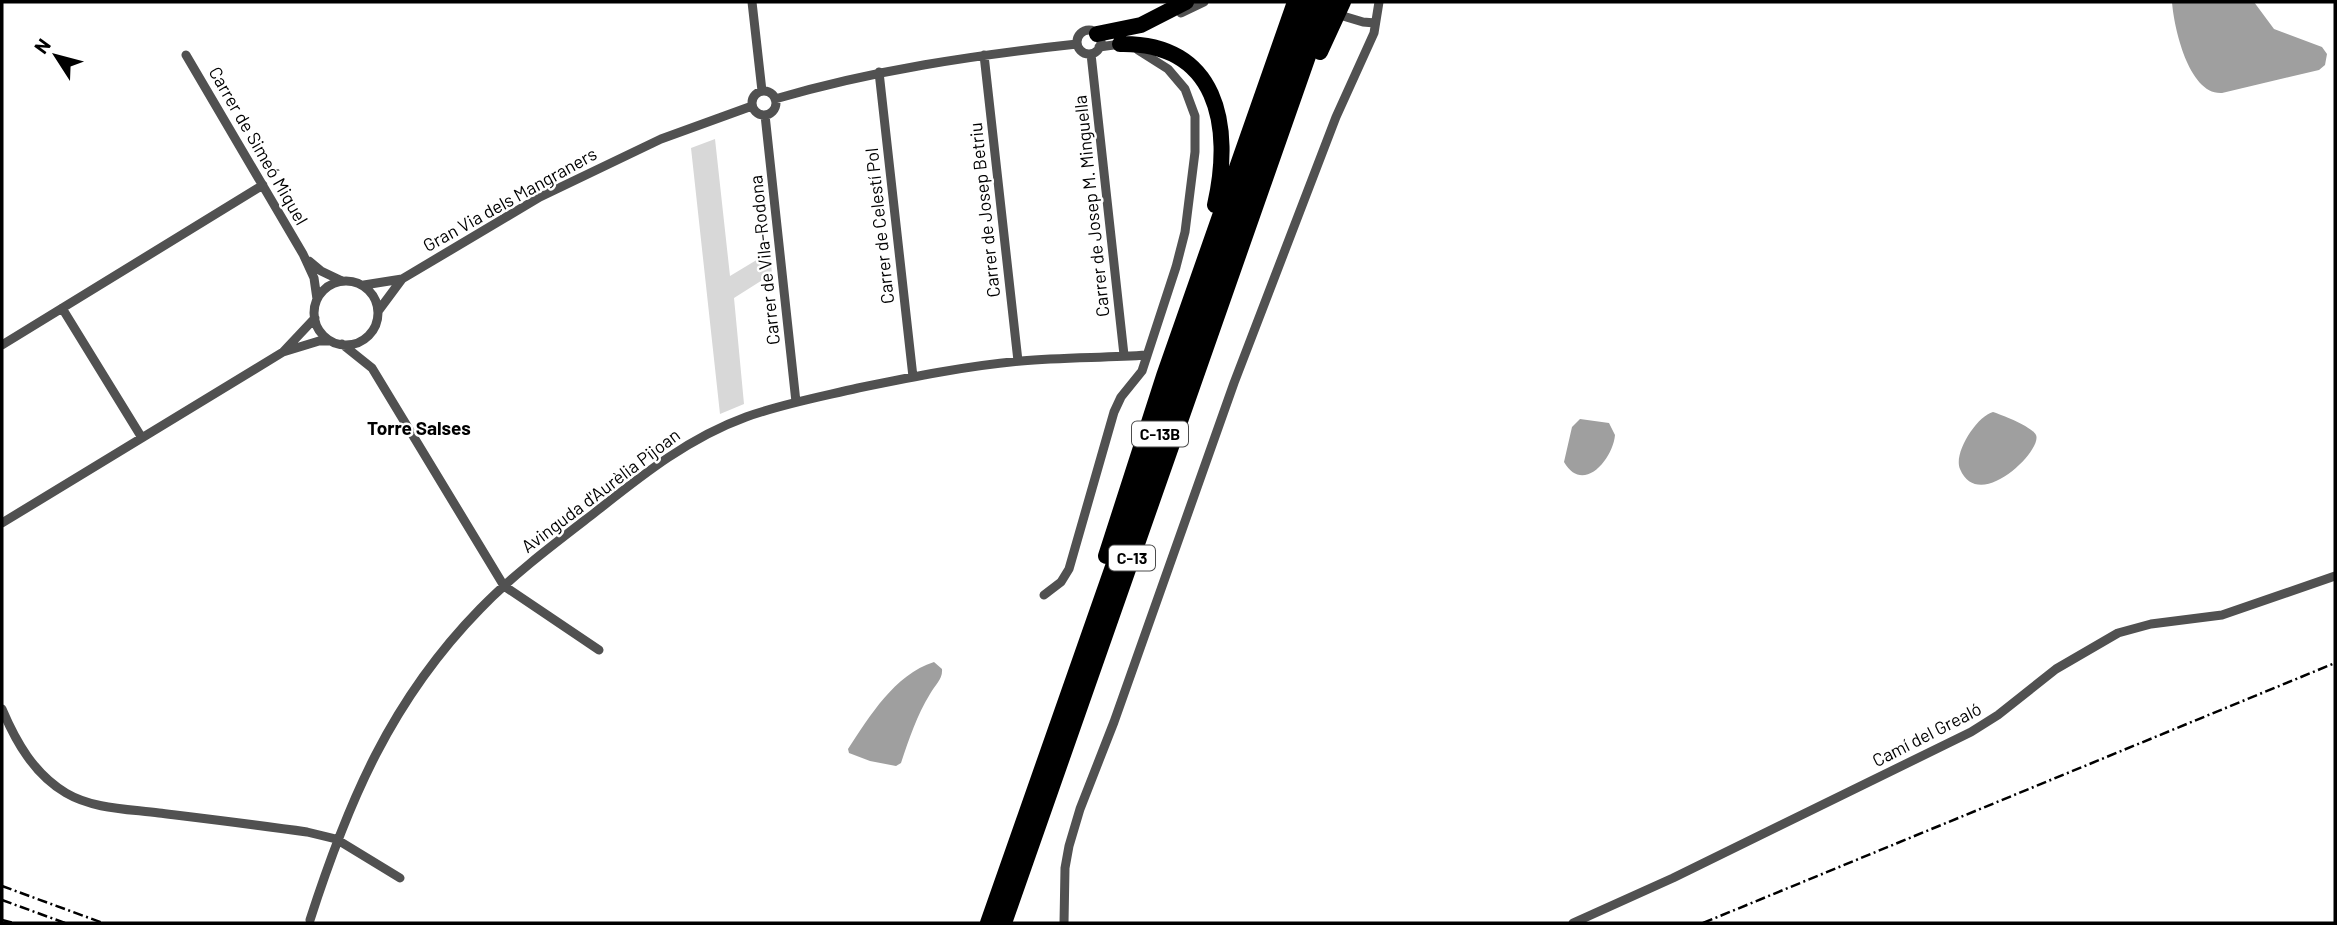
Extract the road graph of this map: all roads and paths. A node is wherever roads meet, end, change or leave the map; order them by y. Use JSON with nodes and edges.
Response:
{"nodes":[{"id":1,"x":752,"y":2,"type":"edge"},
{"id":2,"x":1186,"y":2,"type":"edge"},
{"id":3,"x":1204,"y":2,"type":"edge"},
{"id":4,"x":1295,"y":2,"type":"edge"},
{"id":5,"x":1302,"y":2,"type":"edge"},
{"id":6,"x":1311,"y":2,"type":"edge"},
{"id":7,"x":1327,"y":2,"type":"edge"},
{"id":8,"x":1380,"y":2,"type":"edge"},
{"id":9,"x":1345,"y":9,"type":"edge"},
{"id":10,"x":1375,"y":23,"type":"junction"},
{"id":11,"x":1099,"y":41,"type":"junction"},
{"id":12,"x":1077,"y":44,"type":"junction"},
{"id":13,"x":1120,"y":44,"type":"junction"},
{"id":14,"x":1091,"y":54,"type":"junction"},
{"id":15,"x":186,"y":55,"type":"dead end"},
{"id":16,"x":984,"y":55,"type":"junction"},
{"id":17,"x":878,"y":72,"type":"junction"},
{"id":18,"x":762,"y":91,"type":"junction"},
{"id":19,"x":775,"y":99,"type":"junction"},
{"id":20,"x":752,"y":106,"type":"junction"},
{"id":21,"x":765,"y":115,"type":"junction"},
{"id":22,"x":263,"y":185,"type":"junction"},
{"id":23,"x":1261,"y":192,"type":"junction"},
{"id":24,"x":303,"y":254,"type":"junction"},
{"id":25,"x":402,"y":279,"type":"junction"},
{"id":26,"x":342,"y":281,"type":"junction"},
{"id":27,"x":364,"y":285,"type":"junction"},
{"id":28,"x":317,"y":299,"type":"junction"},
{"id":29,"x":62,"y":307,"type":"junction"},
{"id":30,"x":379,"y":310,"type":"junction"},
{"id":31,"x":315,"y":317,"type":"junction"},
{"id":32,"x":330,"y":341,"type":"junction"},
{"id":33,"x":342,"y":344,"type":"junction"},
{"id":34,"x":2,"y":345,"type":"edge"},
{"id":35,"x":283,"y":352,"type":"junction"},
{"id":36,"x":1124,"y":355,"type":"junction"},
{"id":37,"x":1147,"y":355,"type":"junction"},
{"id":38,"x":1018,"y":361,"type":"junction"},
{"id":39,"x":913,"y":377,"type":"junction"},
{"id":40,"x":796,"y":402,"type":"junction"},
{"id":41,"x":142,"y":438,"type":"junction"},
{"id":42,"x":1140,"y":446,"type":"junction"},
{"id":43,"x":2,"y":523,"type":"edge"},
{"id":44,"x":2335,"y":576,"type":"edge"},
{"id":45,"x":504,"y":586,"type":"junction"},
{"id":46,"x":1044,"y":595,"type":"dead end"},
{"id":47,"x":599,"y":650,"type":"dead end"},
{"id":48,"x":2,"y":709,"type":"edge"},
{"id":49,"x":337,"y":839,"type":"junction"},
{"id":50,"x":1008,"y":866,"type":"junction"},
{"id":51,"x":400,"y":878,"type":"dead end"},
{"id":52,"x":310,"y":920,"type":"dead end"},
{"id":53,"x":988,"y":923,"type":"edge"},
{"id":54,"x":1004,"y":923,"type":"edge"},
{"id":55,"x":1064,"y":923,"type":"edge"},
{"id":56,"x":1573,"y":923,"type":"edge"}],
"edges":[{"from":1,"to":18,"type":"street"},
{"from":2,"to":11,"type":"highway"},
{"from":3,"to":11,"type":"street"},
{"from":4,"to":42,"type":"highway","number":"C-13"},
{"from":5,"to":9,"type":"street"},
{"from":6,"to":50,"type":"highway","number":"C-13B"},
{"from":7,"to":23,"type":"highway"},
{"from":8,"to":10,"type":"street"},
{"from":9,"to":10,"type":"street"},
{"from":9,"to":23,"type":"highway","number":"C-13"},
{"from":10,"to":55,"type":"street"},
{"from":11,"to":12,"type":"street"},
{"from":11,"to":13,"type":"street"},
{"from":11,"to":14,"type":"street"},
{"from":12,"to":14,"type":"street"},
{"from":12,"to":16,"type":"street"},
{"from":13,"to":37,"type":"street"},
{"from":13,"to":42,"type":"highway"},
{"from":14,"to":36,"type":"street","name":"Carrer de Josep M. Minguella"},
{"from":15,"to":22,"type":"street","name":"Carrer de Simeó Miquel"},
{"from":16,"to":17,"type":"street"},
{"from":16,"to":38,"type":"street","name":"Carrer de Josep Betriu"},
{"from":17,"to":19,"type":"street"},
{"from":17,"to":39,"type":"street","name":"Carrer de Celestí Pol"},
{"from":18,"to":19,"type":"street"},
{"from":18,"to":20,"type":"street"},
{"from":19,"to":21,"type":"street"},
{"from":20,"to":21,"type":"street"},
{"from":20,"to":25,"type":"street","name":"Gran Via dels Mangraners"},
{"from":21,"to":40,"type":"street","name":"Carrer de Vila-Rodona"},
{"from":22,"to":24,"type":"street","name":"Carrer de Simeó Miquel"},
{"from":22,"to":29,"type":"street"},
{"from":23,"to":54,"type":"highway","number":"C-13"},
{"from":24,"to":26,"type":"street","name":"Carrer de Simeó Miquel"},
{"from":24,"to":28,"type":"street","name":"Carrer de Simeó Miquel"},
{"from":25,"to":27,"type":"street","name":"Gran Via dels Mangraners"},
{"from":25,"to":30,"type":"street","name":"Gran Via dels Mangraners"},
{"from":26,"to":27,"type":"street","name":"Gran Via dels Mangraners"},
{"from":26,"to":28,"type":"street"},
{"from":27,"to":30,"type":"street"},
{"from":28,"to":31,"type":"street"},
{"from":29,"to":34,"type":"street"},
{"from":29,"to":41,"type":"street"},
{"from":30,"to":33,"type":"street","name":"Gran Via dels Mangraners"},
{"from":31,"to":32,"type":"street"},
{"from":31,"to":35,"type":"street"},
{"from":32,"to":33,"type":"street"},
{"from":32,"to":35,"type":"street"},
{"from":33,"to":45,"type":"street"},
{"from":35,"to":41,"type":"street"},
{"from":36,"to":37,"type":"street","name":"Avinguda d'Aurèlia Pijoan"},
{"from":36,"to":38,"type":"street","name":"Avinguda d'Aurèlia Pijoan"},
{"from":37,"to":46,"type":"street"},
{"from":38,"to":39,"type":"street","name":"Avinguda d'Aurèlia Pijoan"},
{"from":39,"to":40,"type":"street","name":"Avinguda d'Aurèlia Pijoan"},
{"from":40,"to":45,"type":"street","name":"Avinguda d'Aurèlia Pijoan"},
{"from":41,"to":43,"type":"street"},
{"from":42,"to":50,"type":"highway","number":"C-13"},
{"from":44,"to":56,"type":"street","name":"Camí del Grealó"},
{"from":45,"to":47,"type":"street"},
{"from":45,"to":49,"type":"street","name":"Avinguda d'Aurèlia Pijoan"},
{"from":48,"to":49,"type":"street"},
{"from":49,"to":51,"type":"street"},
{"from":49,"to":52,"type":"street","name":"Avinguda d'Aurèlia Pijoan"},
{"from":50,"to":53,"type":"highway","number":"C-13"}]}
